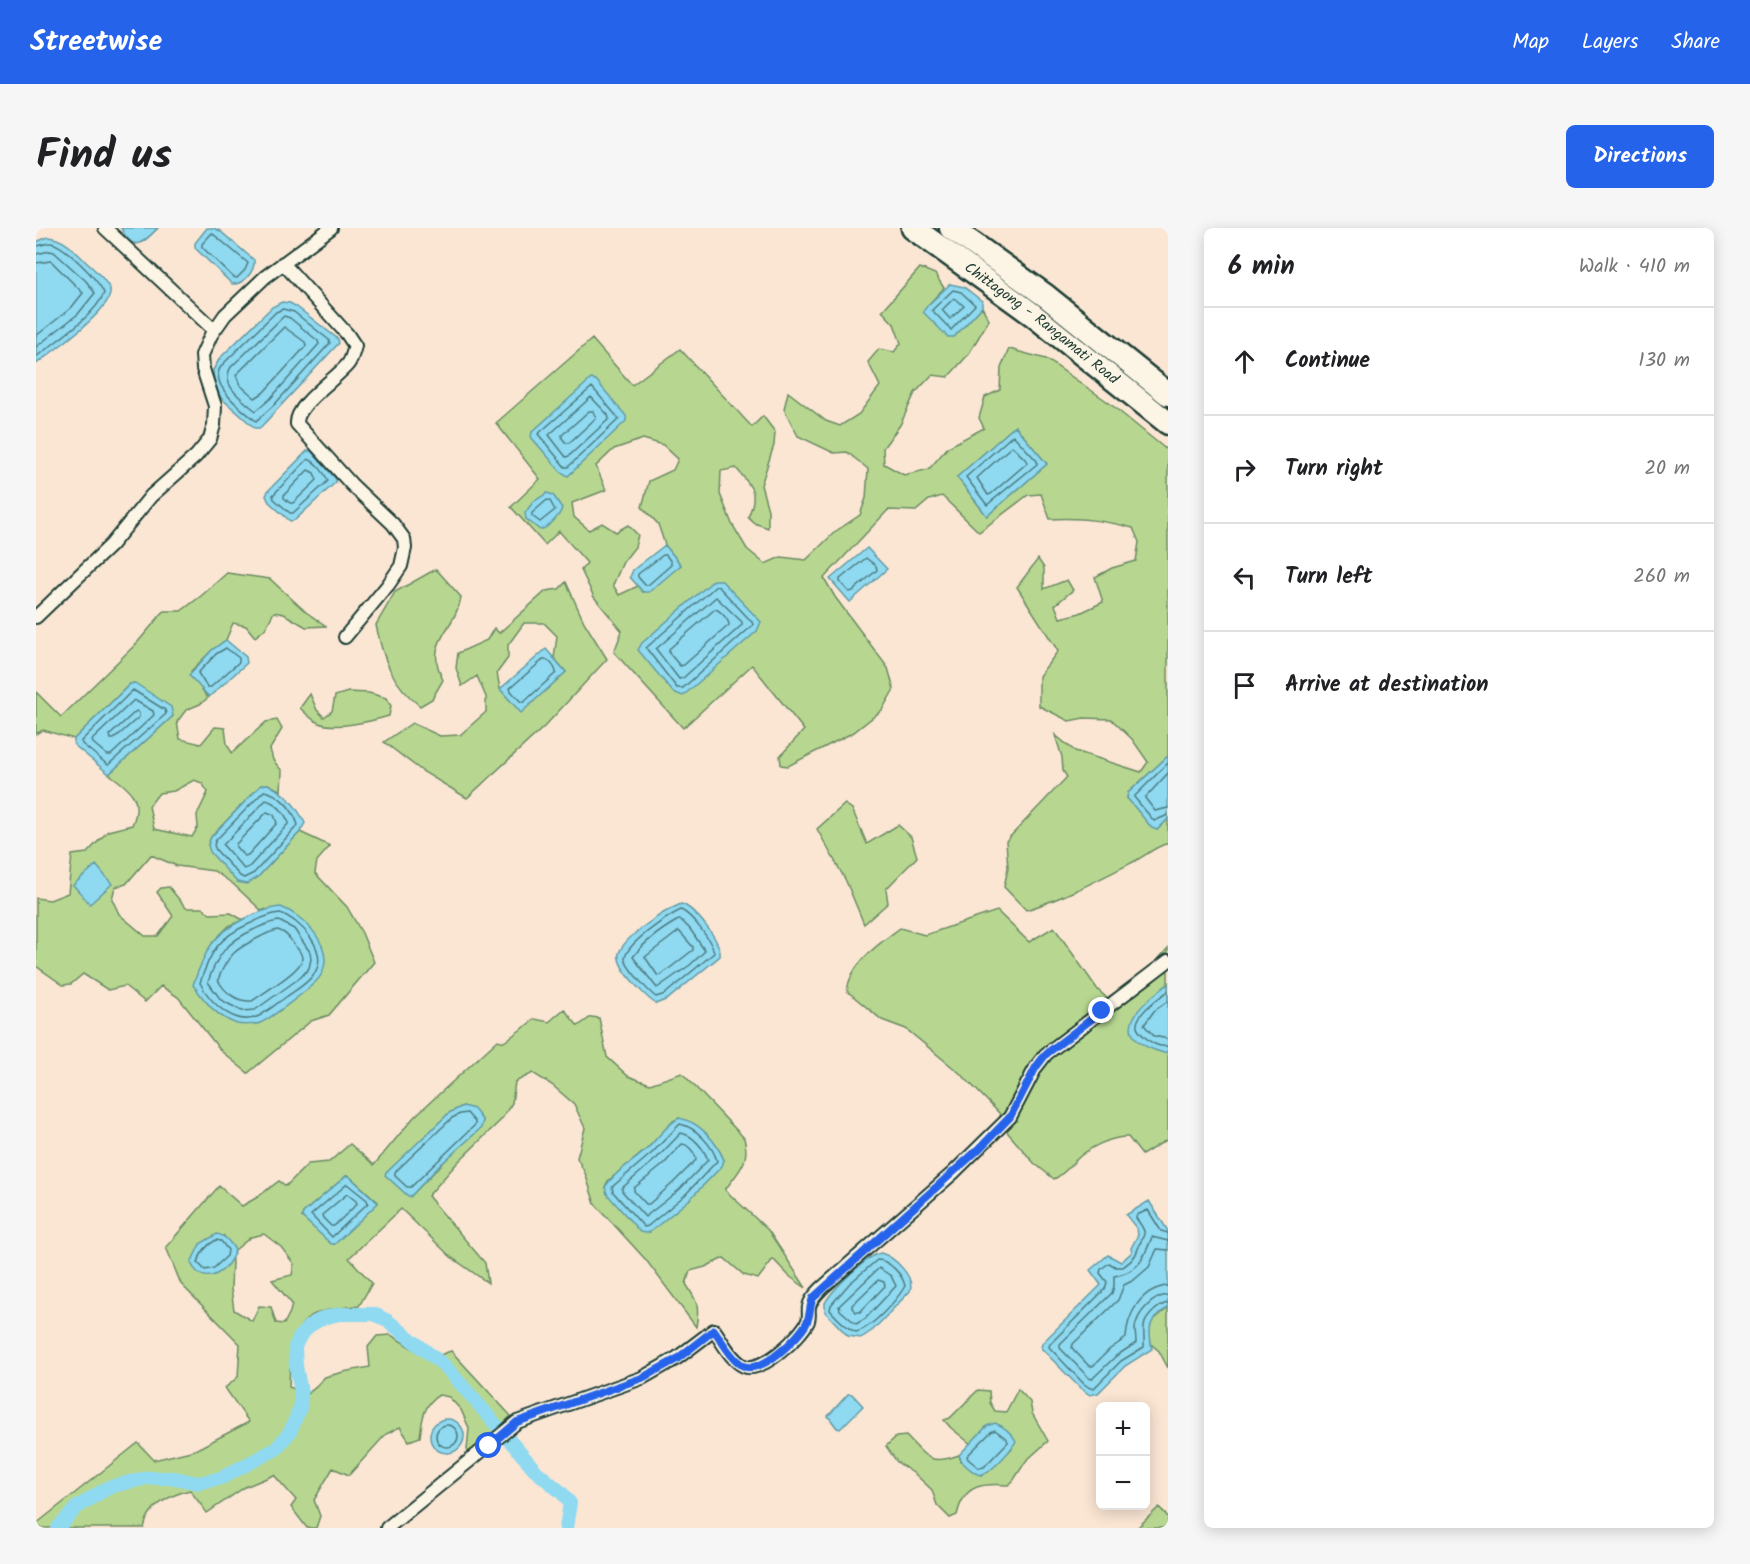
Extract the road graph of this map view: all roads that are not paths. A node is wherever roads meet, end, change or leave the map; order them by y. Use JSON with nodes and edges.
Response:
{"nodes":[{"id":1,"x":105,"y":228,"type":"edge"},
{"id":2,"x":331,"y":228,"type":"edge"},
{"id":3,"x":913,"y":228,"type":"edge"},
{"id":4,"x":951,"y":228,"type":"edge"},
{"id":5,"x":283,"y":263,"type":"junction"},
{"id":6,"x":214,"y":330,"type":"junction"},
{"id":7,"x":1168,"y":394,"type":"edge"},
{"id":8,"x":1168,"y":423,"type":"edge"},
{"id":9,"x":36,"y":617,"type":"edge"},
{"id":10,"x":345,"y":637,"type":"dead end"},
{"id":11,"x":1168,"y":961,"type":"edge"},
{"id":12,"x":387,"y":1528,"type":"edge"}],
"edges":[{"from":1,"to":6,"type":"street"},
{"from":2,"to":5,"type":"street"},
{"from":3,"to":8,"type":"highway","name":"Chittagong - Rangamati Road"},
{"from":4,"to":7,"type":"highway","name":"Chittagong - Rangamati Road"},
{"from":5,"to":6,"type":"street"},
{"from":5,"to":10,"type":"street"},
{"from":6,"to":9,"type":"street"},
{"from":11,"to":12,"type":"street"}]}
